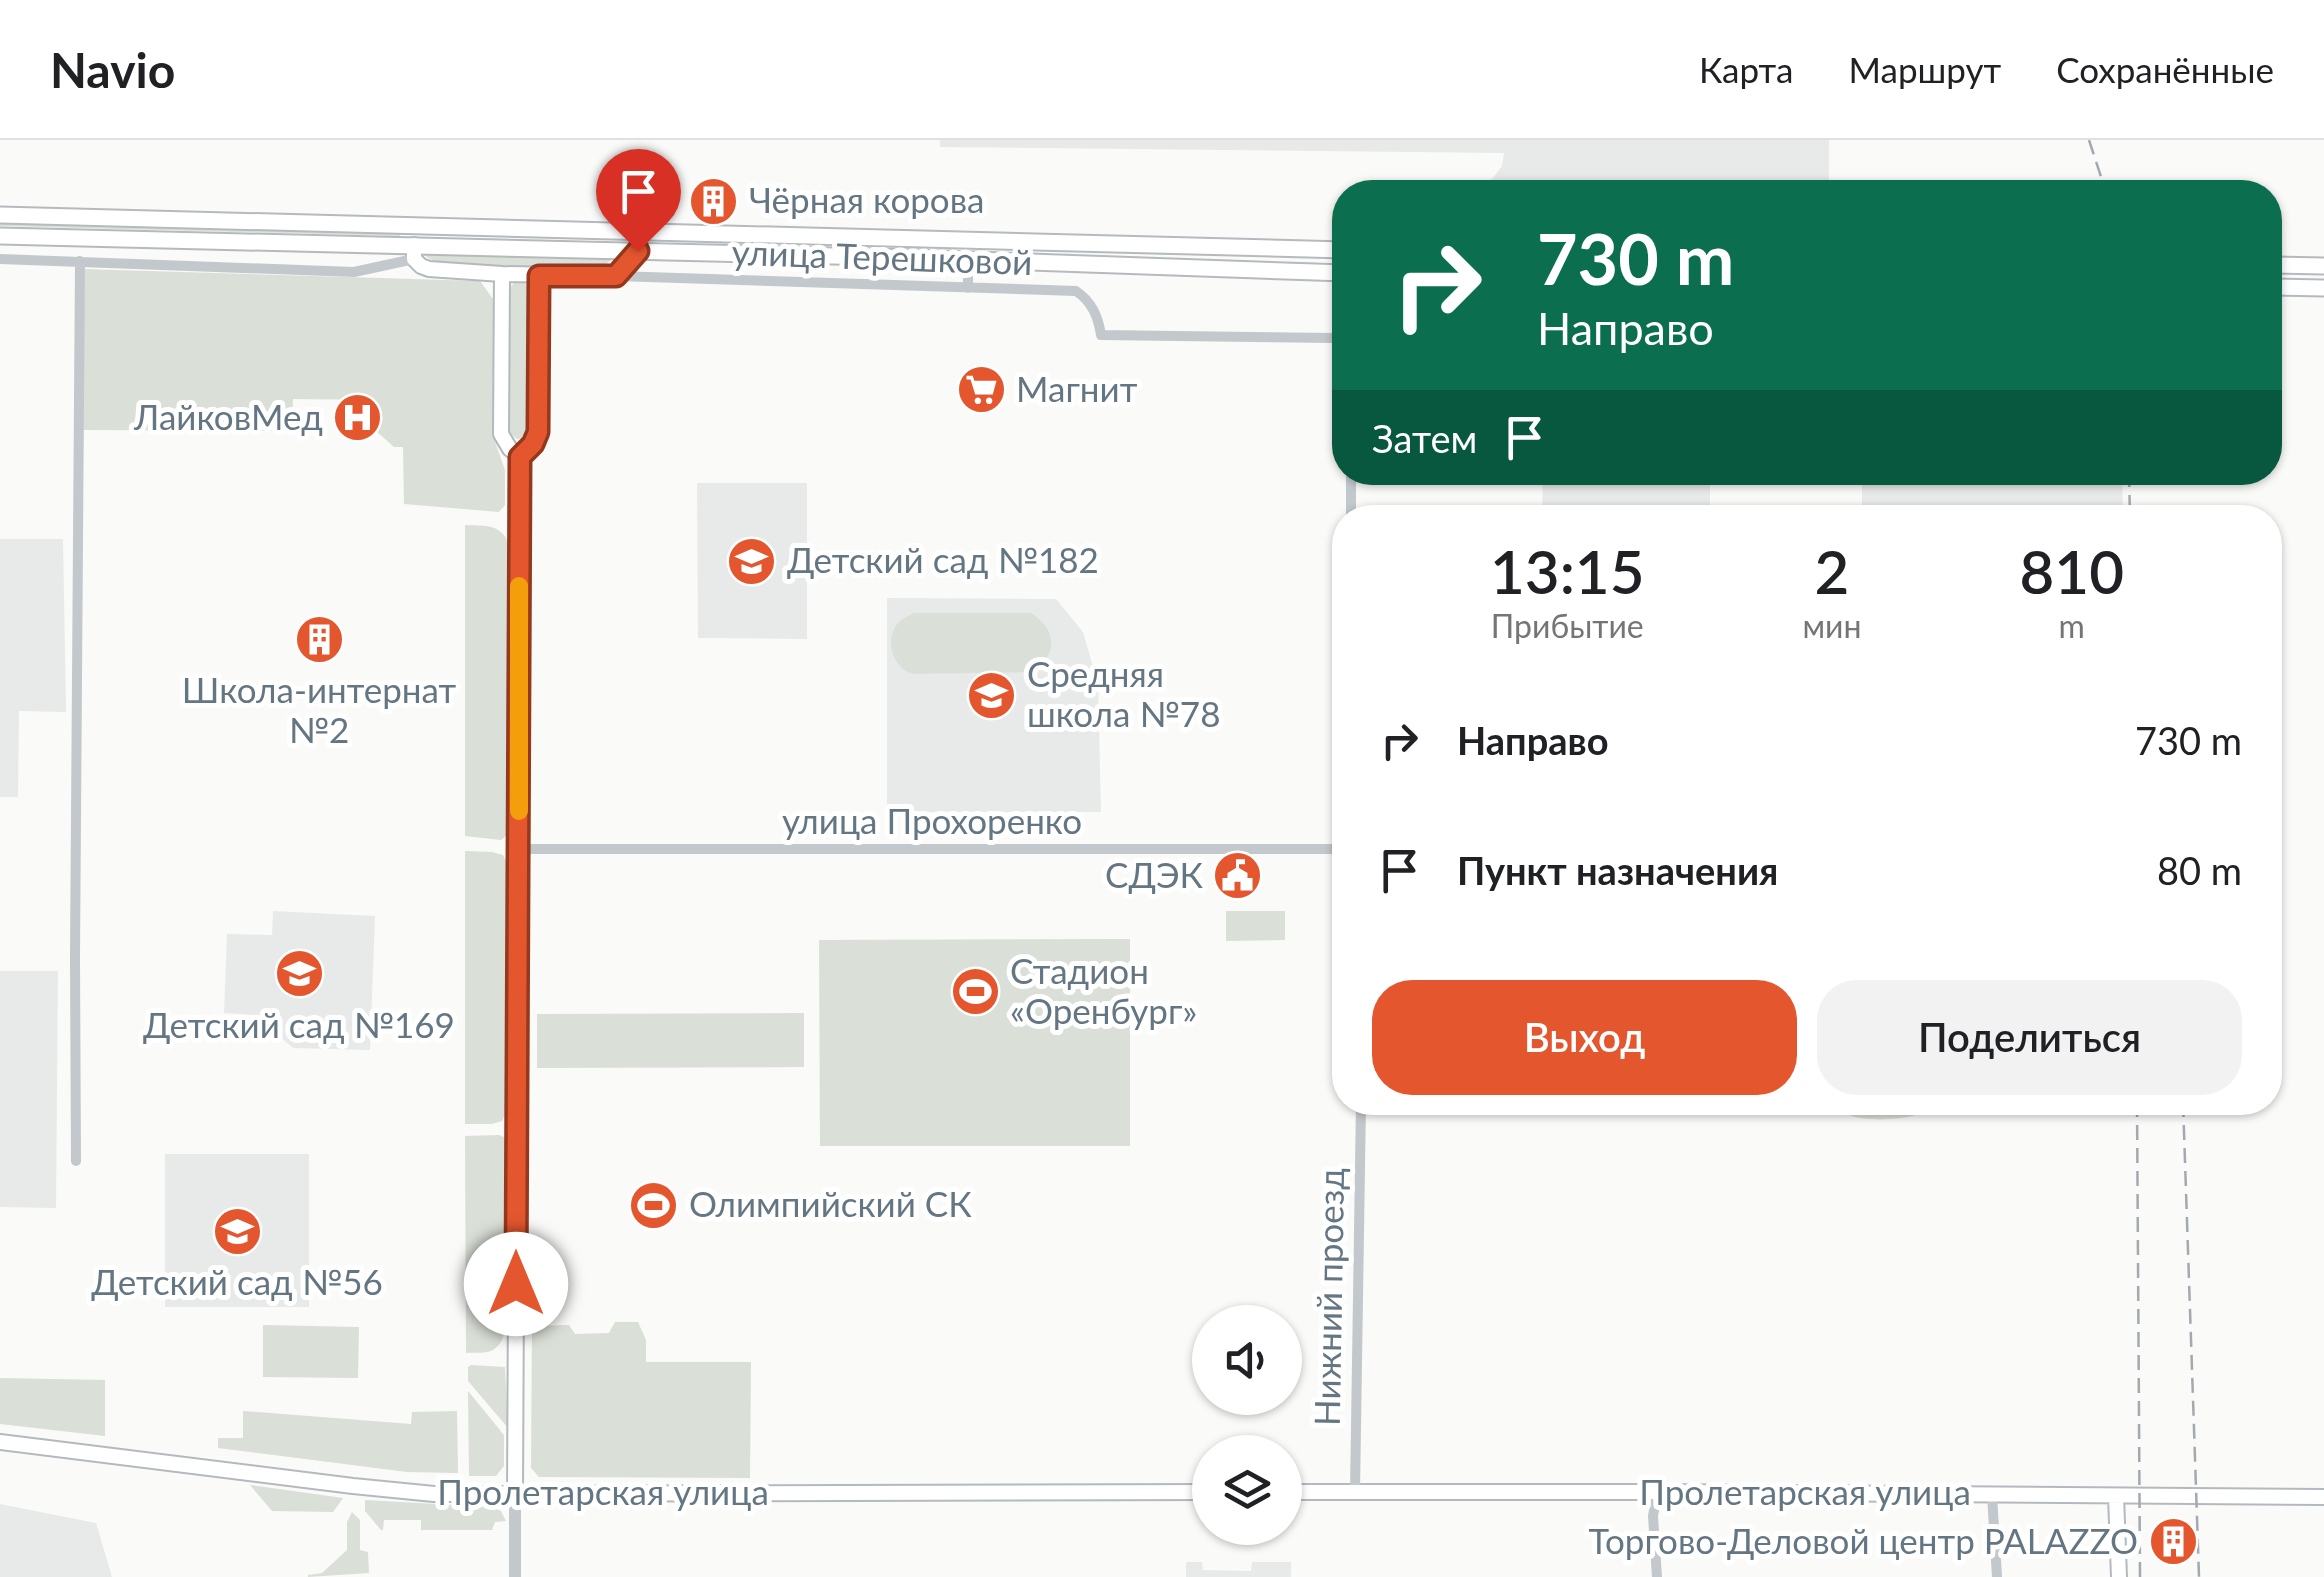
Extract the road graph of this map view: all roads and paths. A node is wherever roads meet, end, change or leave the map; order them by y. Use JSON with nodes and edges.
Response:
{"nodes":[{"id":1,"x":0,"y":215,"type":"edge"},
{"id":2,"x":415,"y":226,"type":"junction"},
{"id":3,"x":0,"y":236,"type":"edge"},
{"id":4,"x":833,"y":238,"type":"junction"},
{"id":5,"x":1332,"y":250,"type":"edge"},
{"id":6,"x":638,"y":251,"type":"junction"},
{"id":7,"x":414,"y":252,"type":"junction"},
{"id":8,"x":832,"y":256,"type":"junction"},
{"id":9,"x":0,"y":259,"type":"edge"},
{"id":10,"x":968,"y":260,"type":"junction"},
{"id":11,"x":80,"y":261,"type":"junction"},
{"id":12,"x":2282,"y":265,"type":"edge"},
{"id":13,"x":2324,"y":266,"type":"edge"},
{"id":14,"x":1332,"y":273,"type":"edge"},
{"id":15,"x":502,"y":274,"type":"junction"},
{"id":16,"x":539,"y":276,"type":"junction"},
{"id":17,"x":616,"y":276,"type":"junction"},
{"id":18,"x":2282,"y":287,"type":"edge"},
{"id":19,"x":968,"y":288,"type":"junction"},
{"id":20,"x":2324,"y":288,"type":"edge"},
{"id":21,"x":1332,"y":338,"type":"edge"},
{"id":22,"x":520,"y":457,"type":"junction"},
{"id":23,"x":519,"y":849,"type":"junction"},
{"id":24,"x":1332,"y":849,"type":"edge"},
{"id":25,"x":1360,"y":1115,"type":"edge"},
{"id":26,"x":76,"y":1161,"type":"dead end"},
{"id":27,"x":0,"y":1442,"type":"edge"},
{"id":28,"x":1192,"y":1492,"type":"edge"},
{"id":29,"x":1302,"y":1492,"type":"edge"},
{"id":30,"x":1355,"y":1492,"type":"junction"},
{"id":31,"x":1657,"y":1492,"type":"junction"},
{"id":32,"x":515,"y":1494,"type":"junction"},
{"id":33,"x":1992,"y":1494,"type":"junction"},
{"id":34,"x":2116,"y":1496,"type":"junction"},
{"id":35,"x":2324,"y":1498,"type":"edge"},
{"id":36,"x":515,"y":1577,"type":"edge"},
{"id":37,"x":1656,"y":1577,"type":"edge"},
{"id":38,"x":1997,"y":1577,"type":"edge"},
{"id":39,"x":2119,"y":1577,"type":"edge"}],
"edges":[{"from":1,"to":2,"type":"main road","name":"улица Терешковой"},
{"from":2,"to":4,"type":"main road","name":"улица Терешковой"},
{"from":2,"to":7,"type":"main road"},
{"from":3,"to":7,"type":"main road","name":"улица Терешковой"},
{"from":4,"to":5,"type":"main road","name":"улица Терешковой"},
{"from":4,"to":8,"type":"main road"},
{"from":6,"to":7,"type":"main road","name":"улица Терешковой"},
{"from":6,"to":8,"type":"main road","name":"улица Терешковой"},
{"from":6,"to":17,"type":"main road"},
{"from":7,"to":11,"type":"street"},
{"from":7,"to":15,"type":"main road"},
{"from":8,"to":10,"type":"main road","name":"улица Терешковой"},
{"from":9,"to":11,"type":"street"},
{"from":10,"to":14,"type":"main road","name":"улица Терешковой"},
{"from":10,"to":19,"type":"street"},
{"from":11,"to":26,"type":"street"},
{"from":12,"to":13,"type":"main road"},
{"from":15,"to":16,"type":"main road"},
{"from":15,"to":22,"type":"main road"},
{"from":16,"to":17,"type":"main road"},
{"from":16,"to":22,"type":"main road"},
{"from":17,"to":19,"type":"street"},
{"from":18,"to":20,"type":"main road"},
{"from":19,"to":21,"type":"street"},
{"from":22,"to":23,"type":"main road"},
{"from":23,"to":24,"type":"street","name":"улица Прохоренко"},
{"from":23,"to":32,"type":"main road"},
{"from":25,"to":30,"type":"street","name":"Нижний проезд"},
{"from":27,"to":32,"type":"main road","name":"Пролетарская улица"},
{"from":28,"to":32,"type":"main road","name":"Пролетарская улица"},
{"from":29,"to":30,"type":"main road","name":"Пролетарская улица"},
{"from":30,"to":31,"type":"main road","name":"Пролетарская улица"},
{"from":31,"to":33,"type":"main road","name":"Пролетарская улица"},
{"from":31,"to":37,"type":"street"},
{"from":32,"to":36,"type":"street"},
{"from":33,"to":34,"type":"main road","name":"Пролетарская улица"},
{"from":33,"to":38,"type":"street"},
{"from":34,"to":35,"type":"main road","name":"Пролетарская улица"},
{"from":34,"to":39,"type":"main road"}]}
